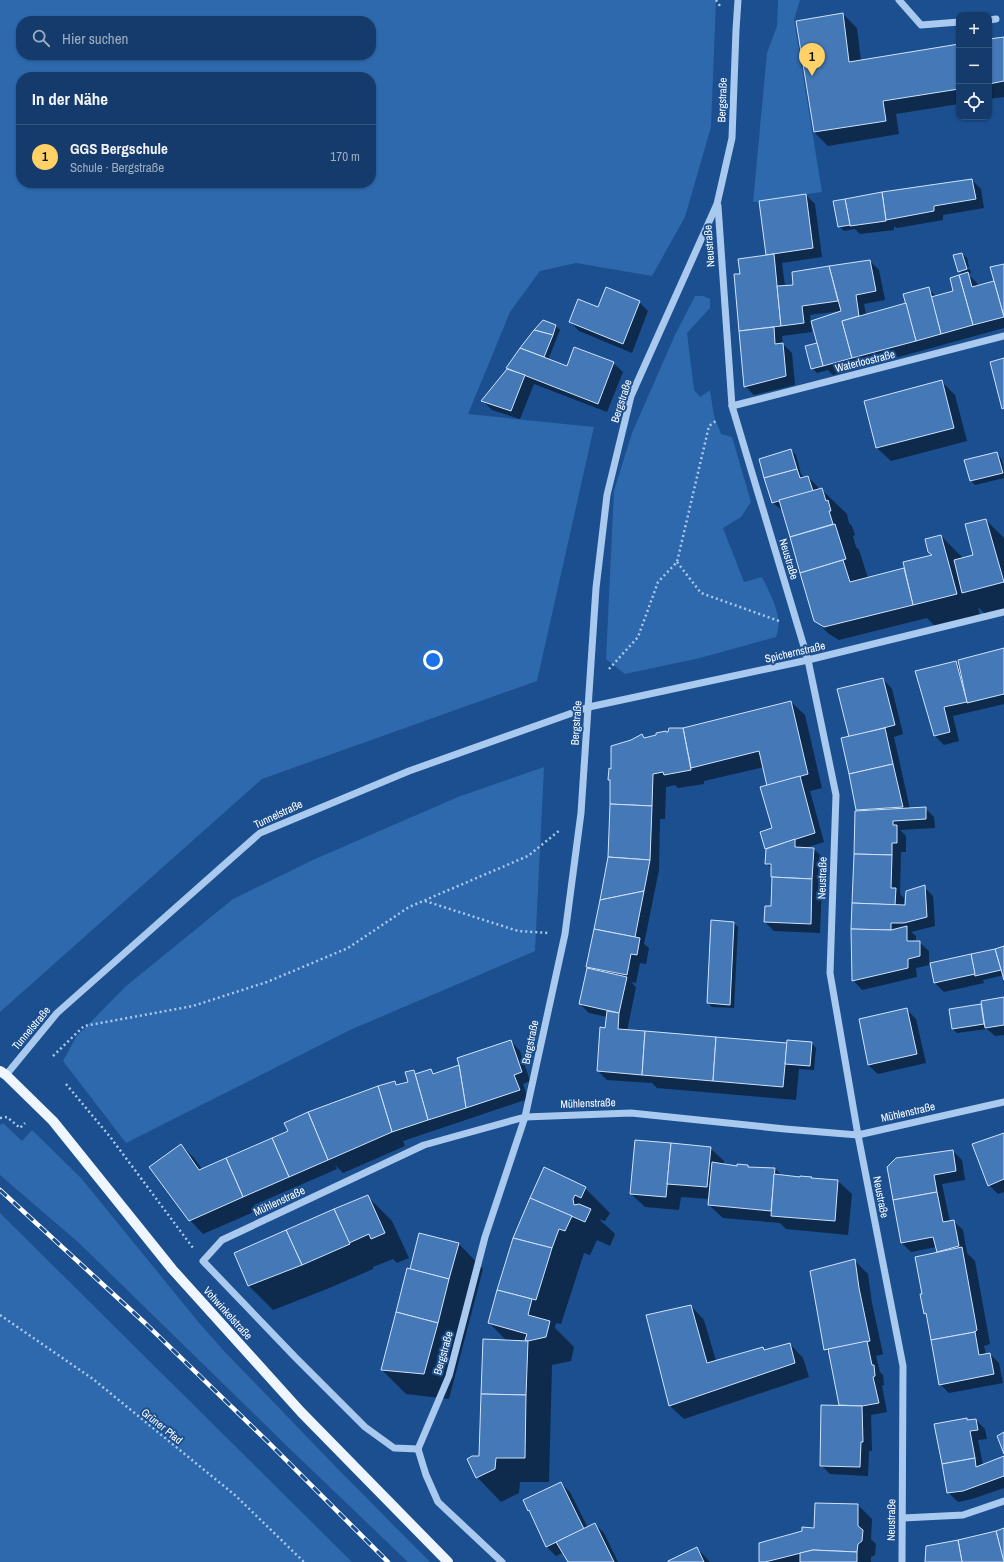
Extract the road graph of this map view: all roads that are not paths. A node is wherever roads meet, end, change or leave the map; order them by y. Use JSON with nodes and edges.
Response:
{"nodes":[{"id":1,"x":738,"y":0,"type":"edge"},
{"id":2,"x":899,"y":0,"type":"edge"},
{"id":3,"x":956,"y":22,"type":"edge"},
{"id":4,"x":717,"y":204,"type":"junction"},
{"id":5,"x":1004,"y":336,"type":"edge"},
{"id":6,"x":732,"y":408,"type":"junction"},
{"id":7,"x":1004,"y":612,"type":"edge"},
{"id":8,"x":808,"y":660,"type":"junction"},
{"id":9,"x":589,"y":707,"type":"junction"},
{"id":10,"x":3,"y":1073,"type":"edge"},
{"id":11,"x":1004,"y":1102,"type":"edge"},
{"id":12,"x":525,"y":1117,"type":"junction"},
{"id":13,"x":858,"y":1135,"type":"junction"},
{"id":14,"x":418,"y":1449,"type":"junction"},
{"id":15,"x":1004,"y":1501,"type":"edge"},
{"id":16,"x":903,"y":1518,"type":"junction"},
{"id":17,"x":448,"y":1562,"type":"edge"},
{"id":18,"x":502,"y":1562,"type":"edge"},
{"id":19,"x":902,"y":1562,"type":"edge"}],
"edges":[{"from":1,"to":4,"type":"street","name":"Bergstraße"},
{"from":2,"to":3,"type":"street"},
{"from":4,"to":6,"type":"street","name":"Neustraße"},
{"from":4,"to":9,"type":"street","name":"Bergstraße"},
{"from":5,"to":6,"type":"street","name":"Waterloostraße"},
{"from":6,"to":8,"type":"street","name":"Neustraße"},
{"from":7,"to":8,"type":"street","name":"Spichernstraße"},
{"from":8,"to":9,"type":"street","name":"Spichernstraße"},
{"from":8,"to":13,"type":"street","name":"Neustraße"},
{"from":9,"to":10,"type":"street","name":"Tunnelstraße"},
{"from":9,"to":12,"type":"street","name":"Bergstraße"},
{"from":10,"to":17,"type":"main road","name":"Vohwinkelstraße"},
{"from":11,"to":13,"type":"street","name":"Mühlenstraße"},
{"from":12,"to":13,"type":"street","name":"Mühlenstraße"},
{"from":12,"to":14,"type":"street","name":"Bergstraße"},
{"from":12,"to":14,"type":"street","name":"Mühlenstraße"},
{"from":13,"to":16,"type":"street","name":"Neustraße"},
{"from":14,"to":18,"type":"street"},
{"from":15,"to":16,"type":"street"},
{"from":16,"to":19,"type":"street","name":"Neustraße"}]}
